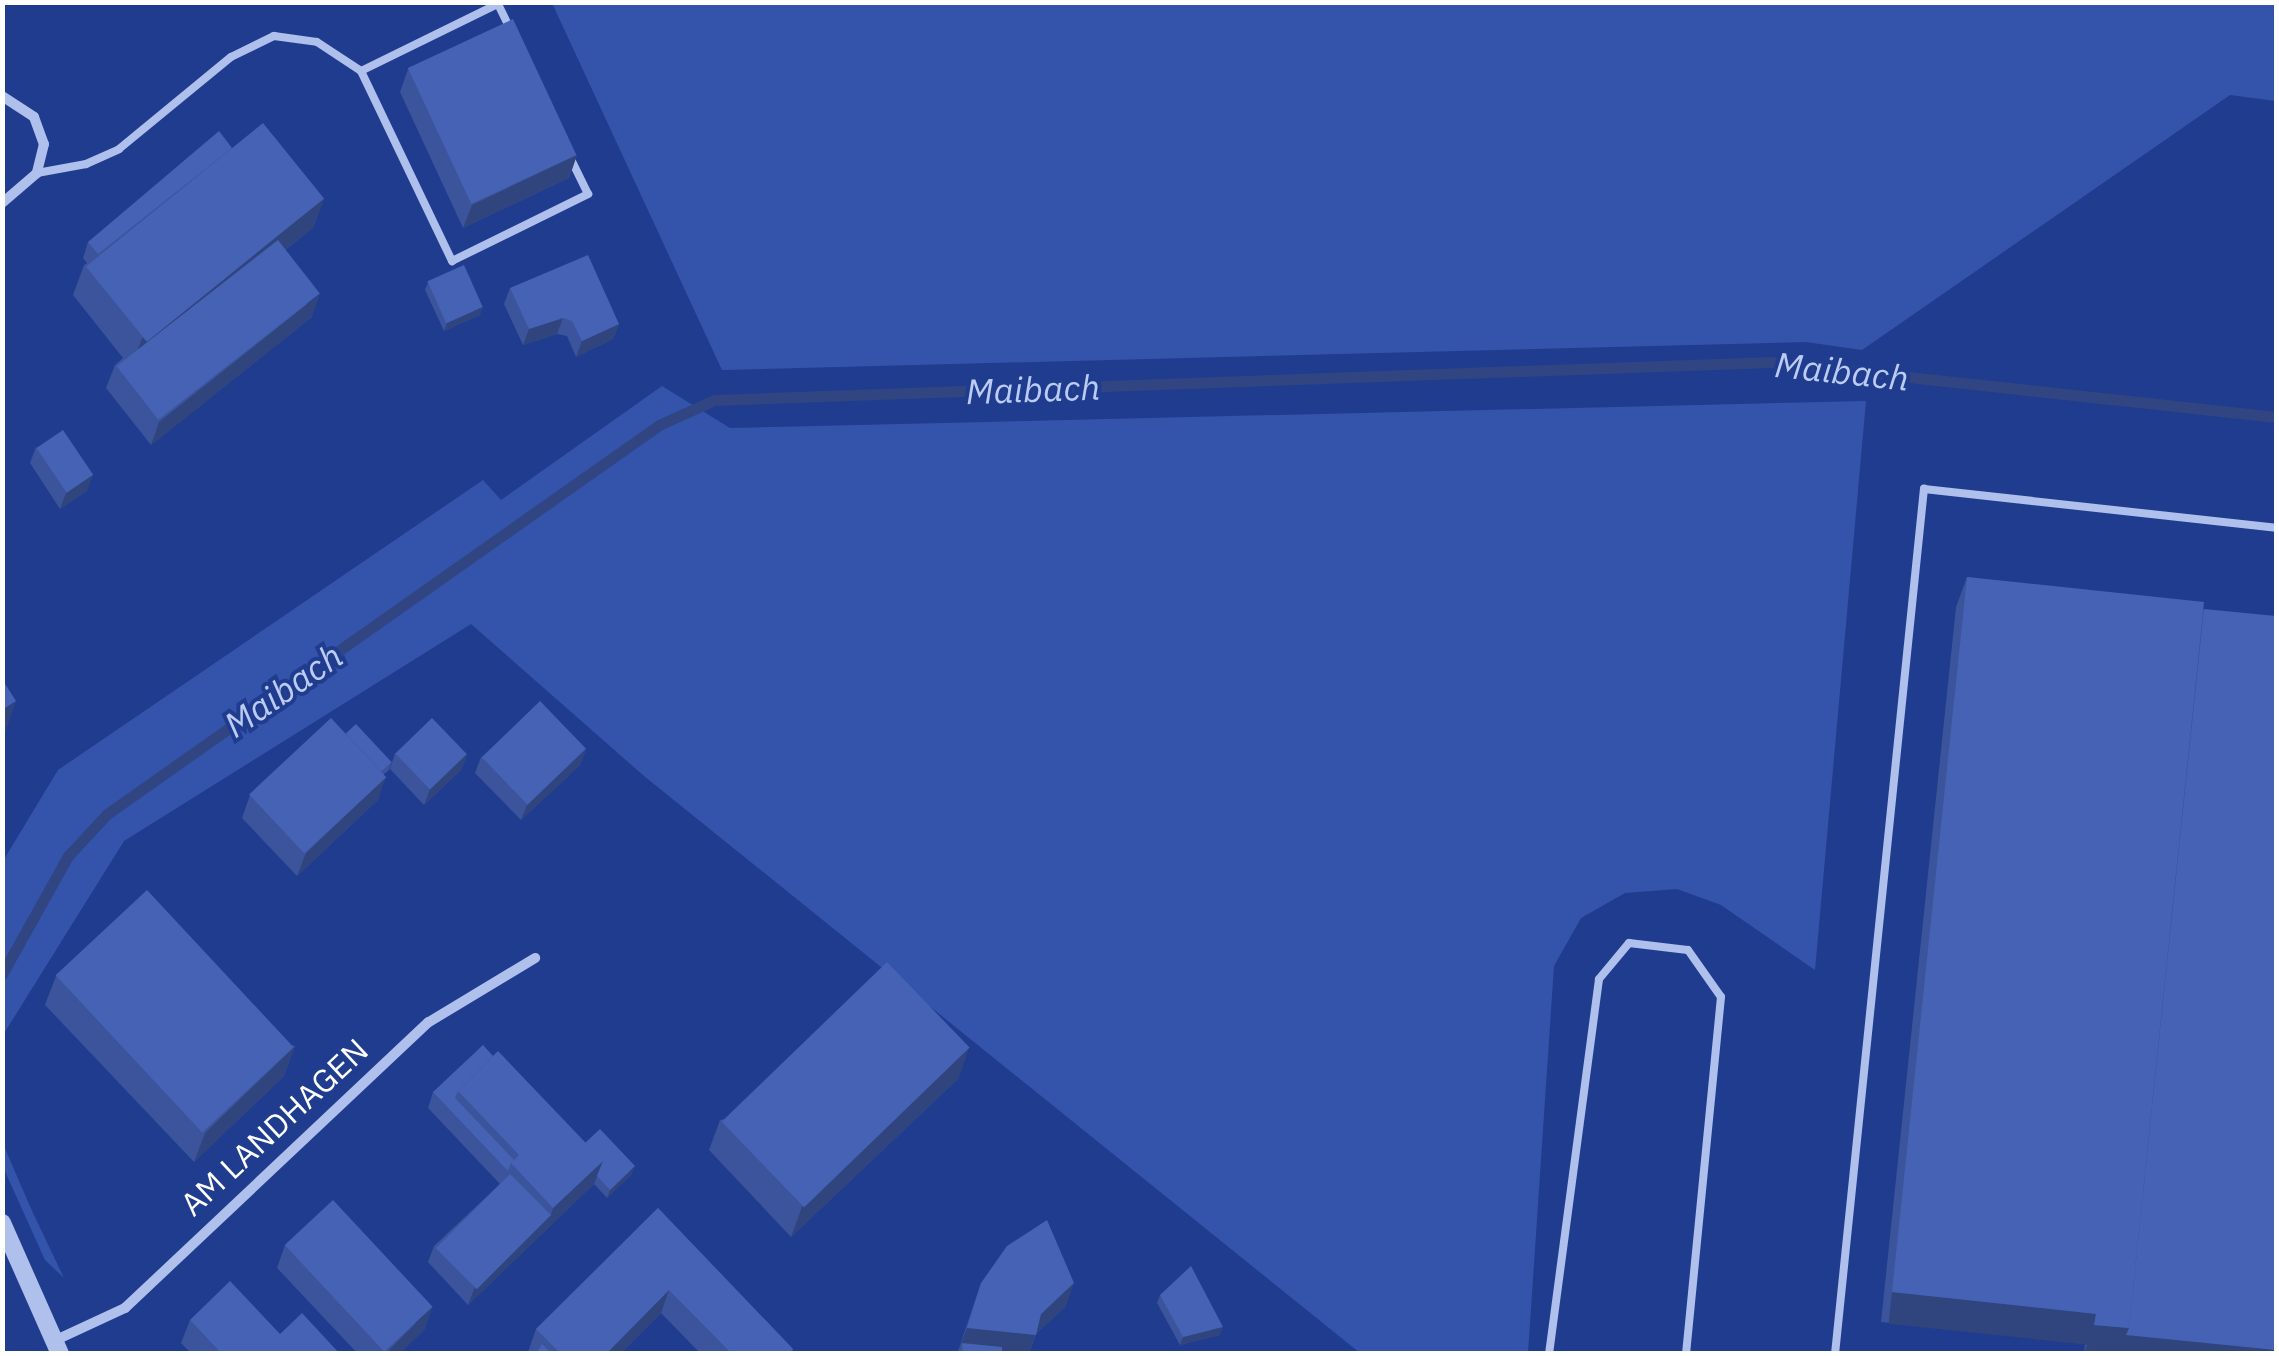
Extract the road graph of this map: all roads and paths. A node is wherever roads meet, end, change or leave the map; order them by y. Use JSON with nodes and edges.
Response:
{"nodes":[{"id":1,"x":514,"y":39,"type":"edge"},
{"id":2,"x":360,"y":71,"type":"junction"},
{"id":3,"x":2,"y":96,"type":"edge"},
{"id":4,"x":563,"y":142,"type":"edge"},
{"id":5,"x":37,"y":172,"type":"junction"},
{"id":6,"x":2,"y":202,"type":"edge"},
{"id":7,"x":2276,"y":528,"type":"edge"},
{"id":8,"x":535,"y":958,"type":"dead end"},
{"id":9,"x":2,"y":1223,"type":"edge"},
{"id":10,"x":58,"y":1347,"type":"edge"},
{"id":11,"x":1549,"y":1354,"type":"edge"},
{"id":12,"x":1686,"y":1354,"type":"edge"},
{"id":13,"x":1834,"y":1354,"type":"edge"}],
"edges":[{"from":1,"to":2,"type":"lane"},
{"from":2,"to":4,"type":"lane"},
{"from":2,"to":5,"type":"lane"},
{"from":3,"to":5,"type":"street"},
{"from":5,"to":6,"type":"street"},
{"from":7,"to":13,"type":"lane"},
{"from":8,"to":10,"type":"street","name":"AM LANDHAGEN"},
{"from":9,"to":10,"type":"street","name":"AM LANDHAGEN"},
{"from":11,"to":12,"type":"lane"}]}
